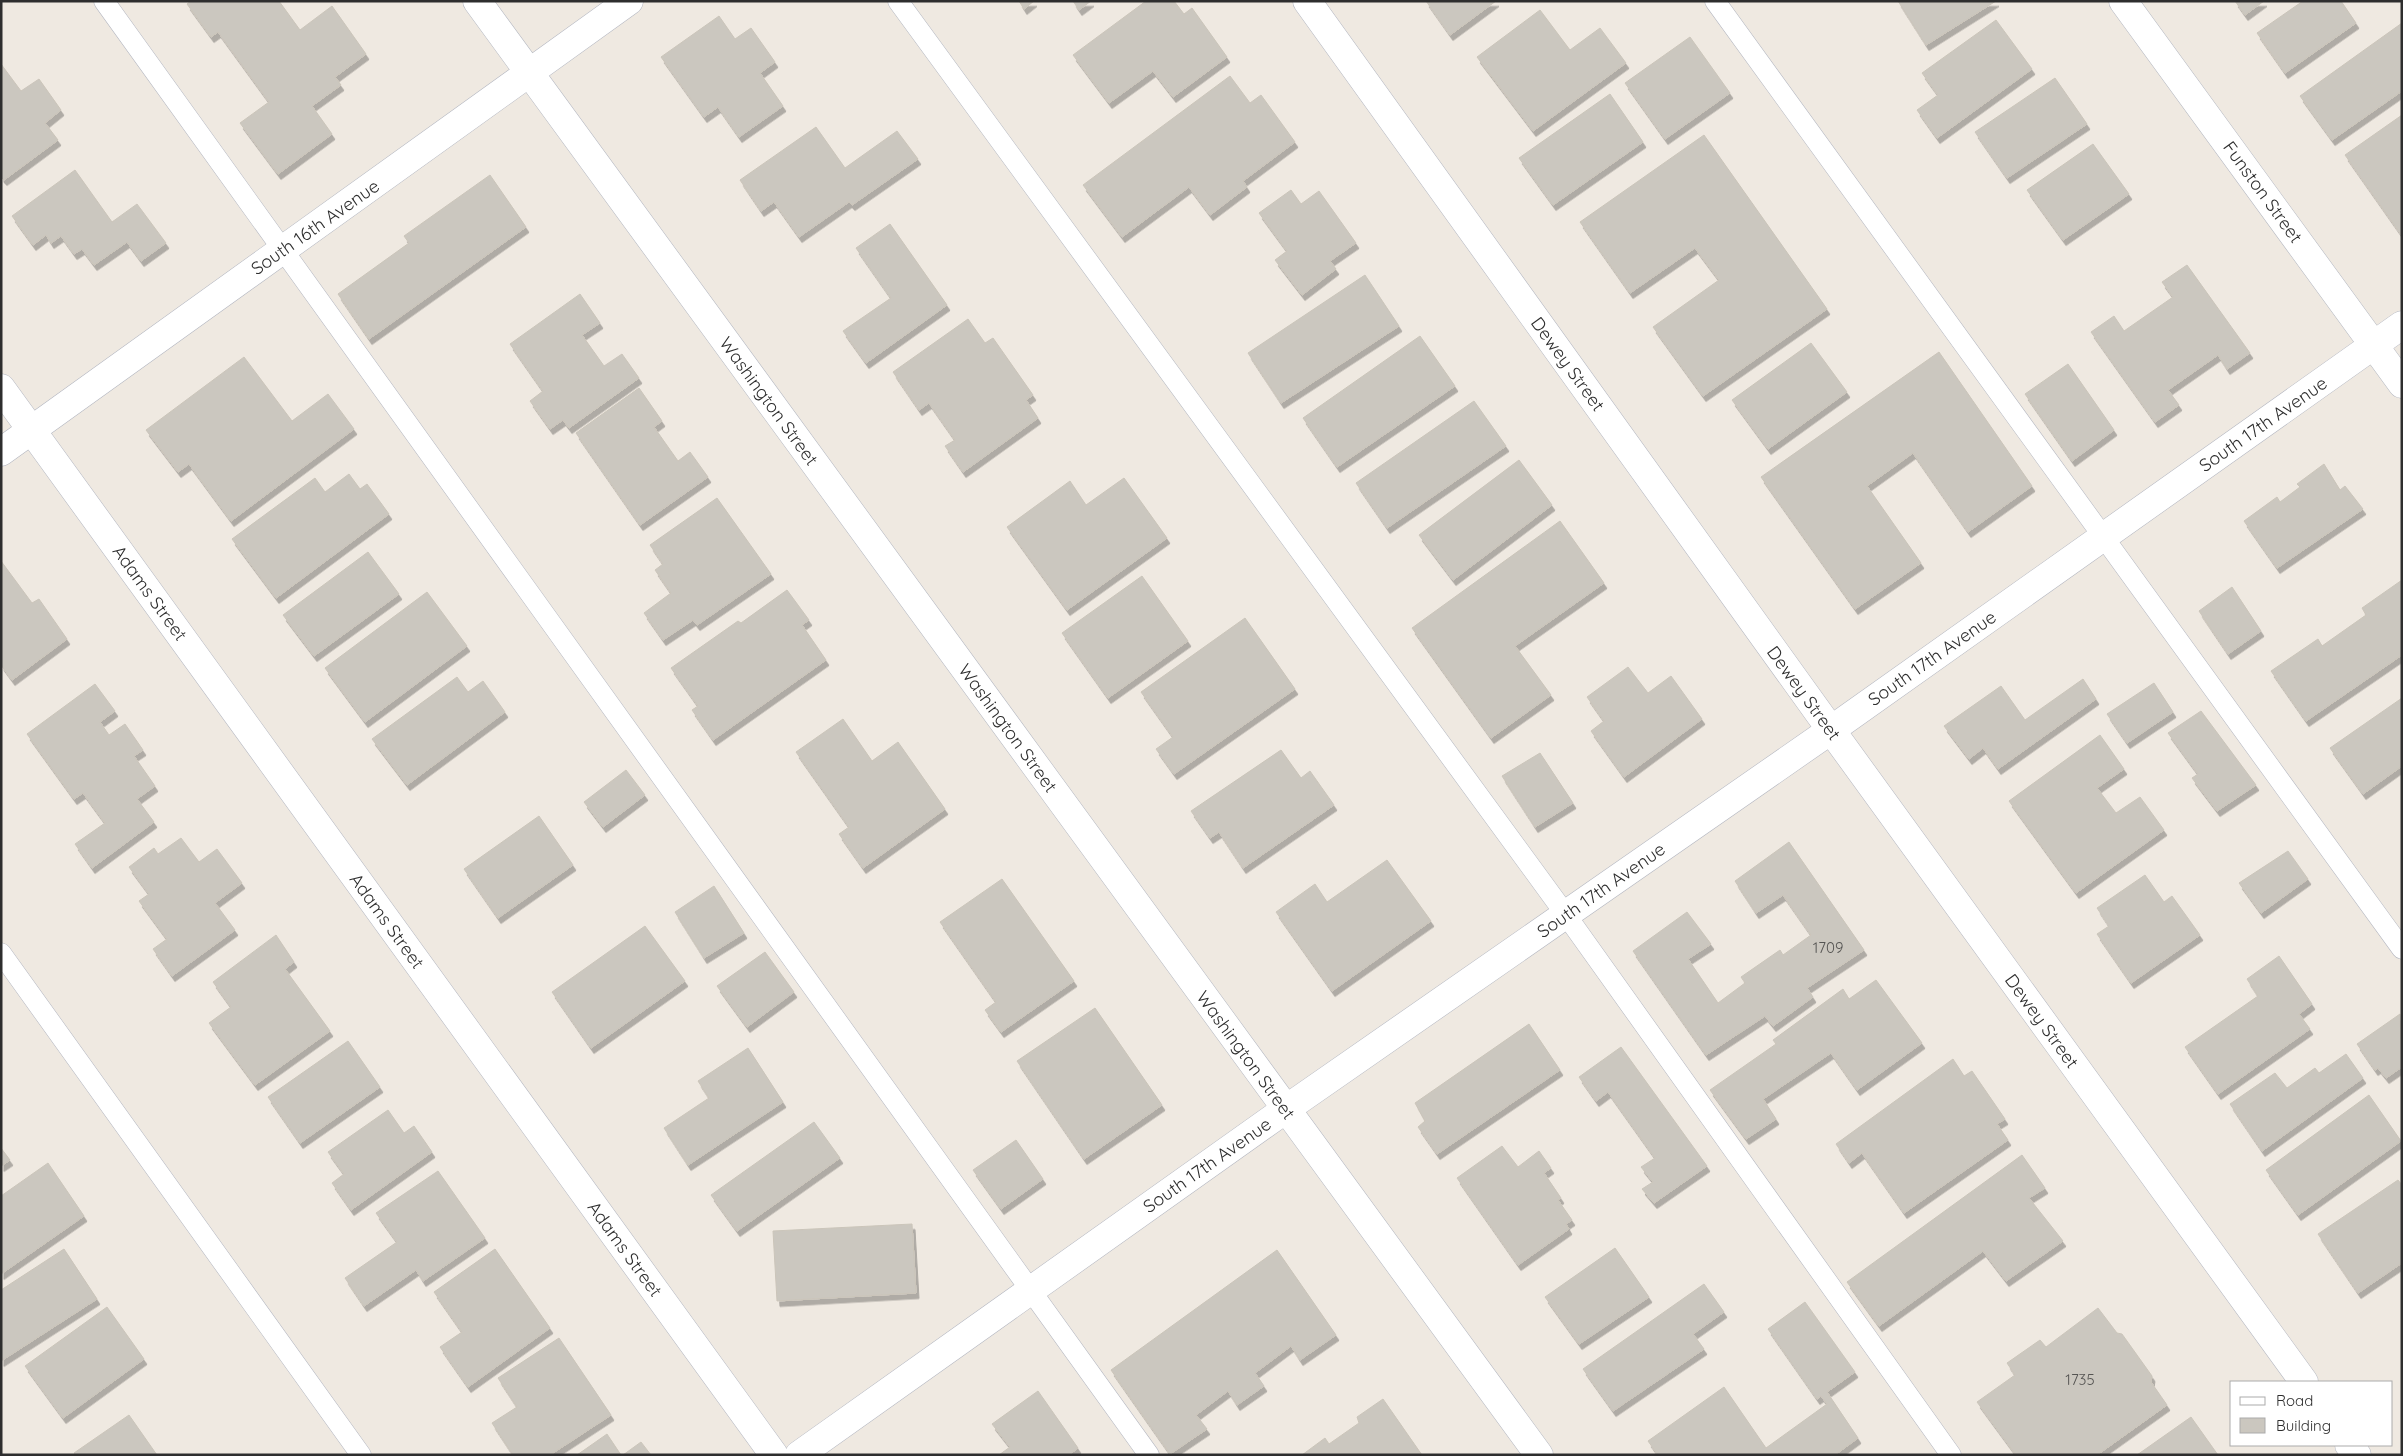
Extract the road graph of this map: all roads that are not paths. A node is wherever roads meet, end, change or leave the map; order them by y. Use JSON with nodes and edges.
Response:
{"nodes":[{"id":1,"x":104,"y":1,"type":"edge"},
{"id":2,"x":477,"y":1,"type":"edge"},
{"id":3,"x":629,"y":1,"type":"edge"},
{"id":4,"x":898,"y":1,"type":"edge"},
{"id":5,"x":1307,"y":1,"type":"edge"},
{"id":6,"x":1715,"y":1,"type":"edge"},
{"id":7,"x":2123,"y":1,"type":"edge"},
{"id":8,"x":530,"y":74,"type":"junction"},
{"id":9,"x":283,"y":249,"type":"junction"},
{"id":10,"x":2402,"y":325,"type":"edge"},
{"id":11,"x":2374,"y":345,"type":"junction"},
{"id":12,"x":2402,"y":384,"type":"edge"},
{"id":13,"x":1,"y":388,"type":"edge"},
{"id":14,"x":32,"y":431,"type":"junction"},
{"id":15,"x":1,"y":452,"type":"edge"},
{"id":16,"x":2103,"y":537,"type":"junction"},
{"id":17,"x":1831,"y":730,"type":"junction"},
{"id":18,"x":1566,"y":915,"type":"junction"},
{"id":19,"x":2402,"y":949,"type":"edge"},
{"id":20,"x":1,"y":953,"type":"edge"},
{"id":21,"x":1286,"y":1109,"type":"junction"},
{"id":22,"x":1031,"y":1290,"type":"junction"},
{"id":23,"x":2303,"y":1381,"type":"edge"},
{"id":24,"x":361,"y":1455,"type":"edge"},
{"id":25,"x":774,"y":1455,"type":"edge"},
{"id":26,"x":799,"y":1455,"type":"edge"},
{"id":27,"x":1149,"y":1455,"type":"edge"},
{"id":28,"x":1539,"y":1455,"type":"edge"},
{"id":29,"x":1950,"y":1455,"type":"edge"}],
"edges":[{"from":1,"to":9,"type":"lane"},
{"from":2,"to":8,"type":"street","name":"Washington Street"},
{"from":3,"to":8,"type":"street","name":"South 16th Avenue"},
{"from":4,"to":18,"type":"lane"},
{"from":5,"to":17,"type":"street","name":"Dewey Street"},
{"from":6,"to":16,"type":"lane"},
{"from":7,"to":11,"type":"street","name":"Funston Street"},
{"from":8,"to":9,"type":"street","name":"South 16th Avenue"},
{"from":8,"to":21,"type":"street","name":"Washington Street"},
{"from":9,"to":14,"type":"street","name":"South 16th Avenue"},
{"from":9,"to":22,"type":"lane"},
{"from":10,"to":11,"type":"street","name":"South 17th Avenue"},
{"from":11,"to":12,"type":"street","name":"Funston Street"},
{"from":11,"to":16,"type":"street","name":"South 17th Avenue"},
{"from":13,"to":14,"type":"street","name":"Adams Street"},
{"from":14,"to":15,"type":"street","name":"South 16th Avenue"},
{"from":14,"to":25,"type":"street","name":"Adams Street"},
{"from":16,"to":17,"type":"street","name":"South 17th Avenue"},
{"from":16,"to":19,"type":"lane"},
{"from":17,"to":18,"type":"street","name":"South 17th Avenue"},
{"from":17,"to":23,"type":"street","name":"Dewey Street"},
{"from":18,"to":21,"type":"street","name":"South 17th Avenue"},
{"from":18,"to":29,"type":"lane"},
{"from":20,"to":24,"type":"lane"},
{"from":21,"to":22,"type":"street","name":"South 17th Avenue"},
{"from":21,"to":28,"type":"street","name":"Washington Street"},
{"from":22,"to":26,"type":"street","name":"South 17th Avenue"},
{"from":22,"to":27,"type":"lane"}]}
